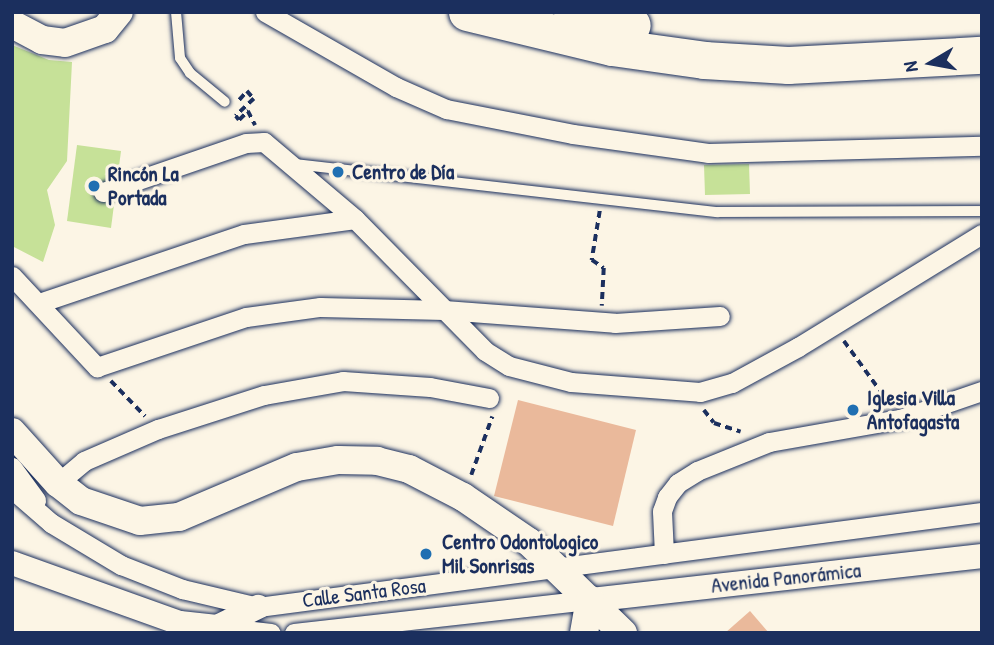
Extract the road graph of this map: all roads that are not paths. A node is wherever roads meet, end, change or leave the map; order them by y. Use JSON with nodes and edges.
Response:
{"nodes":[{"id":1,"x":119,"y":12,"type":"edge"},
{"id":2,"x":176,"y":12,"type":"edge"},
{"id":3,"x":265,"y":12,"type":"edge"},
{"id":4,"x":467,"y":12,"type":"edge"},
{"id":5,"x":572,"y":12,"type":"edge"},
{"id":6,"x":12,"y":24,"type":"edge"},
{"id":7,"x":982,"y":32,"type":"edge"},
{"id":8,"x":982,"y":54,"type":"edge"},
{"id":9,"x":225,"y":102,"type":"road end"},
{"id":10,"x":982,"y":146,"type":"edge"},
{"id":11,"x":289,"y":163,"type":"junction"},
{"id":12,"x":103,"y":192,"type":"dead end"},
{"id":13,"x":982,"y":211,"type":"edge"},
{"id":14,"x":355,"y":219,"type":"junction"},
{"id":15,"x":982,"y":234,"type":"edge"},
{"id":16,"x":12,"y":276,"type":"edge"},
{"id":17,"x":39,"y":303,"type":"junction"},
{"id":18,"x":444,"y":310,"type":"junction"},
{"id":19,"x":720,"y":316,"type":"dead end"},
{"id":20,"x":982,"y":391,"type":"edge"},
{"id":21,"x":491,"y":405,"type":"road end"},
{"id":22,"x":12,"y":432,"type":"edge"},
{"id":23,"x":12,"y":467,"type":"edge"},
{"id":24,"x":58,"y":483,"type":"junction"},
{"id":25,"x":12,"y":489,"type":"edge"},
{"id":26,"x":982,"y":512,"type":"edge"},
{"id":27,"x":51,"y":523,"type":"junction"},
{"id":28,"x":664,"y":554,"type":"junction"},
{"id":29,"x":982,"y":556,"type":"edge"},
{"id":30,"x":12,"y":563,"type":"edge"},
{"id":31,"x":557,"y":569,"type":"junction"},
{"id":32,"x":590,"y":600,"type":"junction"},
{"id":33,"x":258,"y":607,"type":"junction"},
{"id":34,"x":217,"y":627,"type":"junction"},
{"id":35,"x":271,"y":633,"type":"edge"},
{"id":36,"x":294,"y":633,"type":"edge"},
{"id":37,"x":584,"y":633,"type":"edge"},
{"id":38,"x":623,"y":633,"type":"edge"}],
"edges":[{"from":1,"to":6,"type":"main road"},
{"from":2,"to":9,"type":"lane"},
{"from":3,"to":10,"type":"street"},
{"from":4,"to":8,"type":"highway"},
{"from":5,"to":7,"type":"highway"},
{"from":11,"to":12,"type":"street"},
{"from":11,"to":13,"type":"lane"},
{"from":11,"to":14,"type":"street"},
{"from":14,"to":17,"type":"street"},
{"from":14,"to":18,"type":"street"},
{"from":15,"to":18,"type":"street"},
{"from":16,"to":17,"type":"street"},
{"from":17,"to":18,"type":"street"},
{"from":18,"to":19,"type":"street"},
{"from":20,"to":28,"type":"street"},
{"from":21,"to":24,"type":"street"},
{"from":22,"to":24,"type":"main road"},
{"from":23,"to":27,"type":"street"},
{"from":24,"to":31,"type":"main road"},
{"from":25,"to":27,"type":"street"},
{"from":26,"to":28,"type":"street","name":"Calle Santa Rosa"},
{"from":27,"to":33,"type":"street"},
{"from":28,"to":31,"type":"street","name":"Calle Santa Rosa"},
{"from":29,"to":32,"type":"street","name":"Avenida Panorámica"},
{"from":30,"to":34,"type":"street"},
{"from":31,"to":32,"type":"main road"},
{"from":31,"to":33,"type":"street","name":"Calle Santa Rosa"},
{"from":32,"to":36,"type":"street","name":"Calle Santa Rosa"},
{"from":32,"to":37,"type":"main road"},
{"from":32,"to":38,"type":"main road"},
{"from":33,"to":34,"type":"street","name":"Calle Santa Rosa"},
{"from":34,"to":35,"type":"street"}]}
